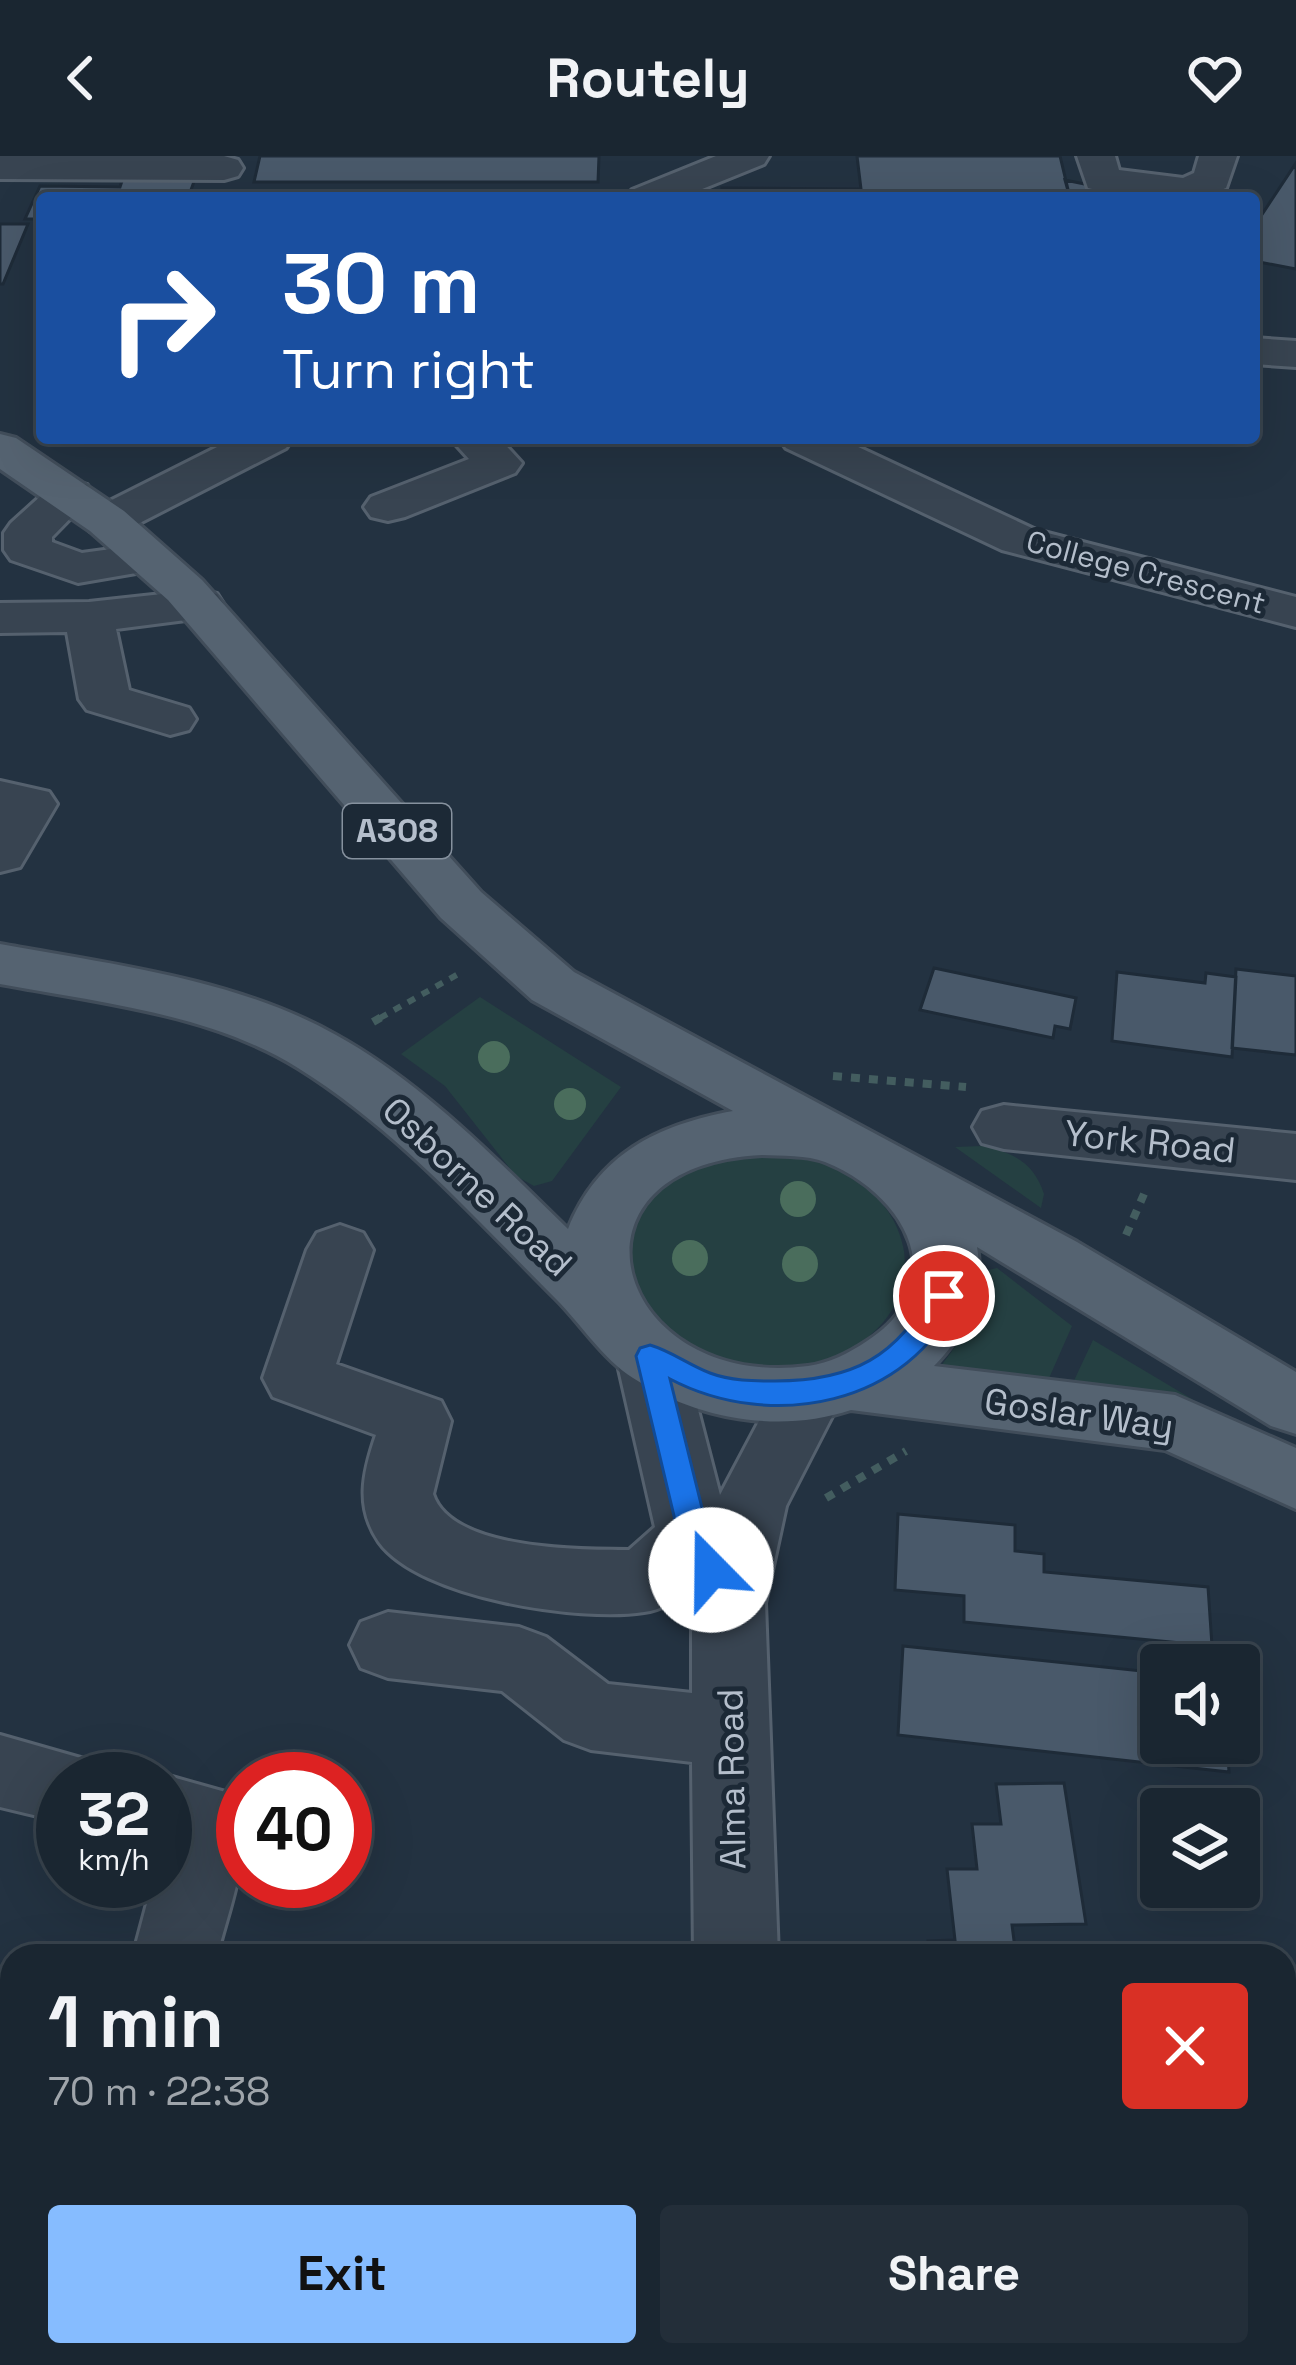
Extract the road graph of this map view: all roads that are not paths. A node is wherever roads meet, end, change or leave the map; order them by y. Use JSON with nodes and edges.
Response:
{"nodes":[{"id":1,"x":645,"y":156,"type":"edge"},
{"id":2,"x":750,"y":156,"type":"edge"},
{"id":3,"x":1096,"y":156,"type":"edge"},
{"id":4,"x":1218,"y":156,"type":"edge"},
{"id":5,"x":0,"y":167,"type":"edge"},
{"id":6,"x":232,"y":174,"type":"edge"},
{"id":7,"x":686,"y":184,"type":"junction"},
{"id":8,"x":663,"y":192,"type":"edge"},
{"id":9,"x":1260,"y":351,"type":"edge"},
{"id":10,"x":1296,"y":354,"type":"edge"},
{"id":11,"x":254,"y":444,"type":"edge"},
{"id":12,"x":479,"y":444,"type":"edge"},
{"id":13,"x":815,"y":444,"type":"edge"},
{"id":14,"x":0,"y":448,"type":"edge"},
{"id":15,"x":388,"y":507,"type":"dead end"},
{"id":16,"x":88,"y":508,"type":"junction"},
{"id":17,"x":148,"y":558,"type":"junction"},
{"id":18,"x":199,"y":605,"type":"junction"},
{"id":19,"x":1296,"y":612,"type":"edge"},
{"id":20,"x":89,"y":617,"type":"junction"},
{"id":21,"x":0,"y":618,"type":"edge"},
{"id":22,"x":170,"y":719,"type":"dead end"},
{"id":23,"x":0,"y":798,"type":"edge"},
{"id":24,"x":0,"y":854,"type":"edge"},
{"id":25,"x":2,"y":968,"type":"edge"},
{"id":26,"x":1004,"y":1126,"type":"road end"},
{"id":27,"x":847,"y":1145,"type":"junction"},
{"id":28,"x":1296,"y":1157,"type":"edge"},
{"id":29,"x":340,"y":1250,"type":"dead end"},
{"id":30,"x":629,"y":1332,"type":"junction"},
{"id":31,"x":830,"y":1388,"type":"junction"},
{"id":32,"x":1296,"y":1406,"type":"edge"},
{"id":33,"x":1296,"y":1480,"type":"edge"},
{"id":34,"x":711,"y":1570,"type":"junction"},
{"id":35,"x":388,"y":1645,"type":"dead end"},
{"id":36,"x":731,"y":1732,"type":"junction"},
{"id":37,"x":0,"y":1771,"type":"edge"},
{"id":38,"x":36,"y":1780,"type":"edge"},
{"id":39,"x":192,"y":1817,"type":"edge"},
{"id":40,"x":192,"y":1888,"type":"edge"},
{"id":41,"x":187,"y":1908,"type":"edge"},
{"id":42,"x":179,"y":1944,"type":"edge"},
{"id":43,"x":736,"y":1944,"type":"edge"}],
"edges":[{"from":1,"to":7,"type":"street"},
{"from":2,"to":7,"type":"street"},
{"from":3,"to":4,"type":"street"},
{"from":5,"to":6,"type":"street"},
{"from":7,"to":8,"type":"street"},
{"from":9,"to":10,"type":"street"},
{"from":11,"to":16,"type":"street"},
{"from":12,"to":15,"type":"street"},
{"from":13,"to":19,"type":"street","name":"College Crescent"},
{"from":14,"to":16,"type":"main road","number":"A308"},
{"from":16,"to":17,"type":"main road","number":"A308"},
{"from":16,"to":17,"type":"street"},
{"from":17,"to":18,"type":"main road","number":"A308"},
{"from":18,"to":20,"type":"street"},
{"from":18,"to":27,"type":"main road","number":"A308"},
{"from":20,"to":21,"type":"street"},
{"from":20,"to":22,"type":"street"},
{"from":23,"to":24,"type":"street"},
{"from":25,"to":30,"type":"main road","name":"Osborne Road"},
{"from":26,"to":28,"type":"street","name":"York Road"},
{"from":27,"to":30,"type":"main road","number":"A308"},
{"from":27,"to":31,"type":"main road","number":"A308"},
{"from":27,"to":32,"type":"main road","number":"A308"},
{"from":29,"to":34,"type":"street"},
{"from":30,"to":31,"type":"main road"},
{"from":30,"to":34,"type":"street","name":"Alma Road"},
{"from":31,"to":33,"type":"main road","name":"Goslar Way"},
{"from":31,"to":34,"type":"street","name":"Alma Road"},
{"from":34,"to":36,"type":"street","name":"Alma Road"},
{"from":35,"to":36,"type":"street"},
{"from":36,"to":43,"type":"street","name":"Alma Road"},
{"from":37,"to":38,"type":"street"},
{"from":39,"to":40,"type":"street"},
{"from":41,"to":42,"type":"street"}]}
